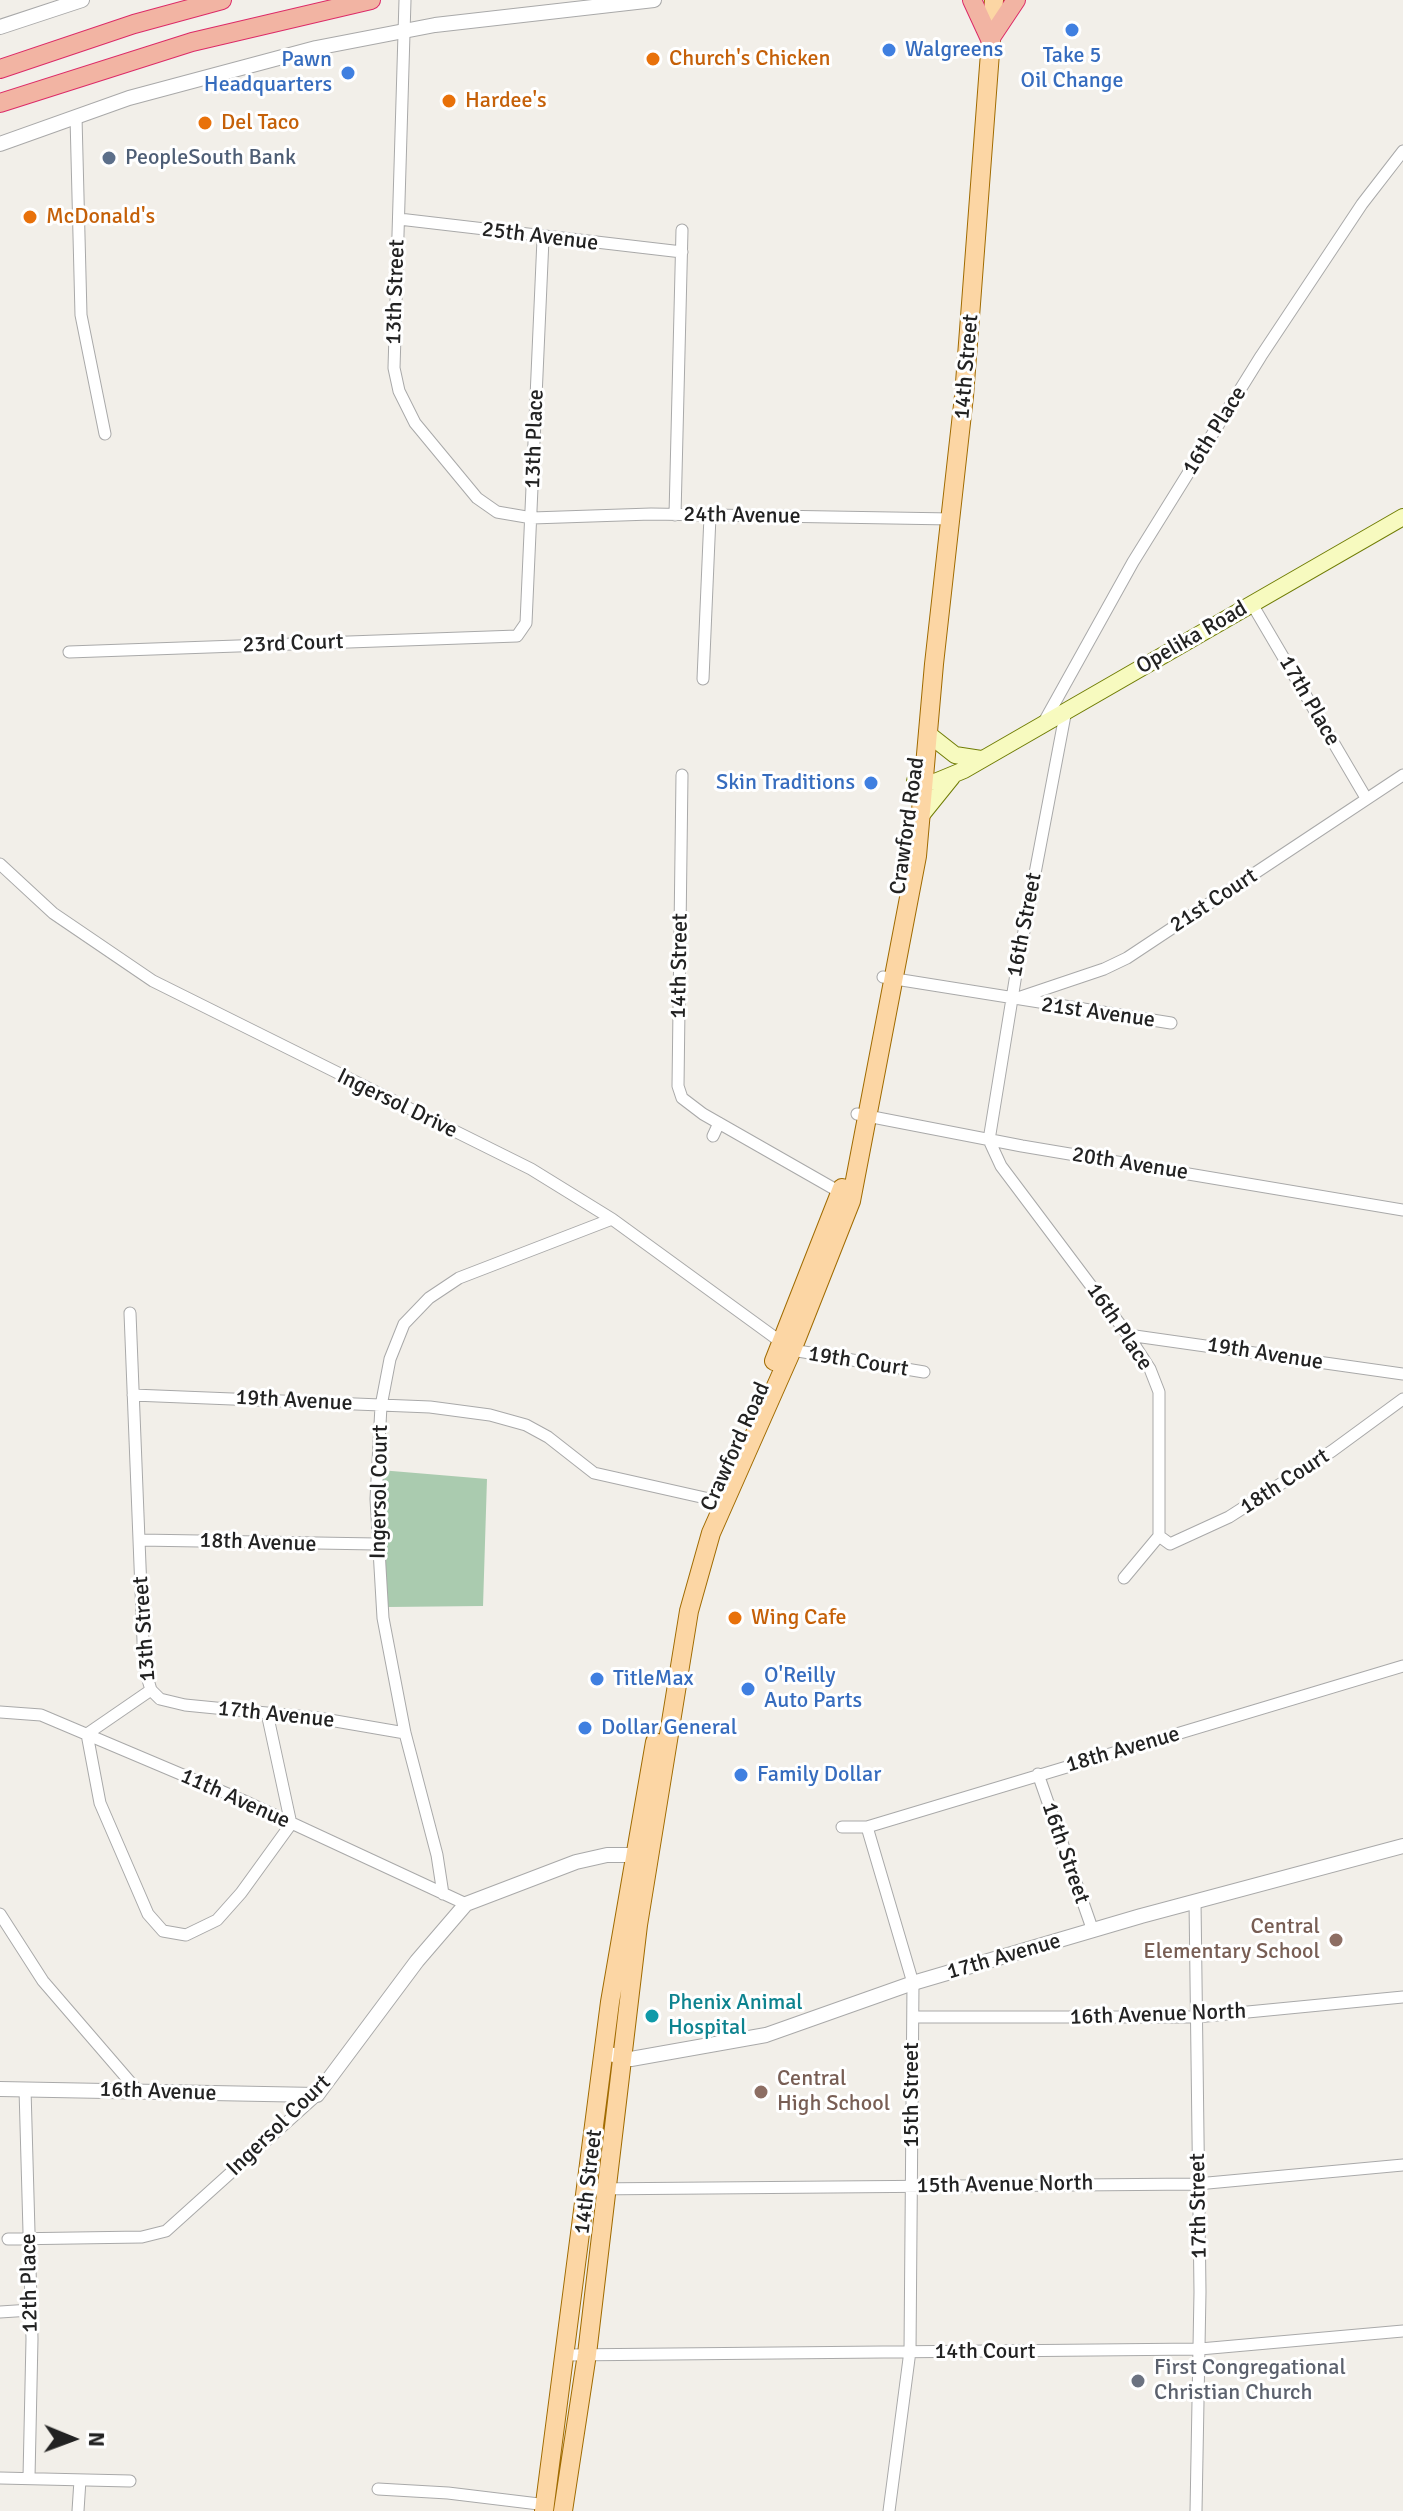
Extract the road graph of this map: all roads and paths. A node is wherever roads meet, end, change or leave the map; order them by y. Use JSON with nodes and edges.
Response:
{"nodes":[{"id":1,"x":82,"y":0,"type":"edge"},
{"id":2,"x":222,"y":0,"type":"edge"},
{"id":3,"x":371,"y":0,"type":"edge"},
{"id":4,"x":405,"y":0,"type":"edge"},
{"id":5,"x":654,"y":0,"type":"edge"},
{"id":6,"x":972,"y":0,"type":"edge"},
{"id":7,"x":994,"y":0,"type":"edge"},
{"id":8,"x":1016,"y":0,"type":"edge"},
{"id":9,"x":0,"y":27,"type":"edge"},
{"id":10,"x":405,"y":31,"type":"junction"},
{"id":11,"x":990,"y":39,"type":"junction"},
{"id":12,"x":0,"y":69,"type":"edge"},
{"id":13,"x":0,"y":103,"type":"edge"},
{"id":14,"x":76,"y":117,"type":"junction"},
{"id":15,"x":0,"y":144,"type":"edge"},
{"id":16,"x":1403,"y":151,"type":"edge"},
{"id":17,"x":399,"y":219,"type":"junction"},
{"id":18,"x":682,"y":230,"type":"dead end"},
{"id":19,"x":543,"y":239,"type":"junction"},
{"id":20,"x":682,"y":252,"type":"junction"},
{"id":21,"x":105,"y":434,"type":"dead end"},
{"id":22,"x":675,"y":515,"type":"junction"},
{"id":23,"x":710,"y":516,"type":"junction"},
{"id":24,"x":1403,"y":517,"type":"edge"},
{"id":25,"x":532,"y":518,"type":"junction"},
{"id":26,"x":952,"y":519,"type":"junction"},
{"id":27,"x":1252,"y":604,"type":"junction"},
{"id":28,"x":517,"y":636,"type":"joint"},
{"id":29,"x":69,"y":652,"type":"dead end"},
{"id":30,"x":703,"y":679,"type":"dead end"},
{"id":31,"x":1066,"y":710,"type":"junction"},
{"id":32,"x":1044,"y":722,"type":"junction"},
{"id":33,"x":927,"y":733,"type":"junction"},
{"id":34,"x":981,"y":759,"type":"junction"},
{"id":35,"x":955,"y":774,"type":"junction"},
{"id":36,"x":682,"y":775,"type":"dead end"},
{"id":37,"x":1403,"y":775,"type":"edge"},
{"id":38,"x":922,"y":779,"type":"junction"},
{"id":39,"x":1366,"y":798,"type":"junction"},
{"id":40,"x":923,"y":813,"type":"junction"},
{"id":41,"x":0,"y":864,"type":"edge"},
{"id":42,"x":889,"y":978,"type":"junction"},
{"id":43,"x":1012,"y":1000,"type":"junction"},
{"id":44,"x":1171,"y":1023,"type":"dead end"},
{"id":45,"x":864,"y":1116,"type":"junction"},
{"id":46,"x":719,"y":1123,"type":"junction"},
{"id":47,"x":713,"y":1136,"type":"dead end"},
{"id":48,"x":989,"y":1140,"type":"junction"},
{"id":49,"x":846,"y":1197,"type":"junction"},
{"id":50,"x":1403,"y":1210,"type":"edge"},
{"id":51,"x":612,"y":1219,"type":"junction"},
{"id":52,"x":130,"y":1313,"type":"dead end"},
{"id":53,"x":1128,"y":1335,"type":"junction"},
{"id":54,"x":786,"y":1347,"type":"junction"},
{"id":55,"x":924,"y":1372,"type":"dead end"},
{"id":56,"x":1403,"y":1374,"type":"edge"},
{"id":57,"x":133,"y":1395,"type":"junction"},
{"id":58,"x":1403,"y":1399,"type":"edge"},
{"id":59,"x":381,"y":1406,"type":"junction"},
{"id":60,"x":717,"y":1501,"type":"junction"},
{"id":61,"x":1159,"y":1536,"type":"junction"},
{"id":62,"x":140,"y":1540,"type":"junction"},
{"id":63,"x":376,"y":1544,"type":"junction"},
{"id":64,"x":1124,"y":1578,"type":"dead end"},
{"id":65,"x":1403,"y":1666,"type":"edge"},
{"id":66,"x":151,"y":1690,"type":"junction"},
{"id":67,"x":0,"y":1712,"type":"edge"},
{"id":68,"x":267,"y":1713,"type":"junction"},
{"id":69,"x":405,"y":1733,"type":"junction"},
{"id":70,"x":87,"y":1734,"type":"junction"},
{"id":71,"x":1038,"y":1774,"type":"junction"},
{"id":72,"x":291,"y":1824,"type":"junction"},
{"id":73,"x":842,"y":1827,"type":"dead end"},
{"id":74,"x":867,"y":1827,"type":"junction"},
{"id":75,"x":1403,"y":1846,"type":"edge"},
{"id":76,"x":642,"y":1854,"type":"junction"},
{"id":77,"x":443,"y":1894,"type":"junction"},
{"id":78,"x":1195,"y":1901,"type":"junction"},
{"id":79,"x":466,"y":1904,"type":"junction"},
{"id":80,"x":0,"y":1914,"type":"edge"},
{"id":81,"x":1093,"y":1931,"type":"junction"},
{"id":82,"x":913,"y":1983,"type":"junction"},
{"id":83,"x":1403,"y":1997,"type":"edge"},
{"id":84,"x":913,"y":2017,"type":"junction"},
{"id":85,"x":1196,"y":2017,"type":"junction"},
{"id":86,"x":614,"y":2055,"type":"junction"},
{"id":87,"x":0,"y":2089,"type":"edge"},
{"id":88,"x":25,"y":2089,"type":"junction"},
{"id":89,"x":137,"y":2090,"type":"junction"},
{"id":90,"x":317,"y":2095,"type":"junction"},
{"id":91,"x":1403,"y":2165,"type":"edge"},
{"id":92,"x":1197,"y":2184,"type":"junction"},
{"id":93,"x":912,"y":2186,"type":"junction"},
{"id":94,"x":597,"y":2189,"type":"junction"},
{"id":95,"x":8,"y":2239,"type":"dead end"},
{"id":96,"x":30,"y":2240,"type":"junction"},
{"id":97,"x":31,"y":2310,"type":"junction"},
{"id":98,"x":0,"y":2312,"type":"edge"},
{"id":99,"x":1403,"y":2331,"type":"edge"},
{"id":100,"x":1200,"y":2349,"type":"junction"},
{"id":101,"x":910,"y":2351,"type":"junction"},
{"id":102,"x":587,"y":2354,"type":"junction"},
{"id":103,"x":566,"y":2355,"type":"junction"},
{"id":104,"x":29,"y":2477,"type":"junction"},
{"id":105,"x":0,"y":2478,"type":"edge"},
{"id":106,"x":80,"y":2480,"type":"junction"},
{"id":107,"x":130,"y":2481,"type":"dead end"},
{"id":108,"x":378,"y":2489,"type":"dead end"},
{"id":109,"x":551,"y":2509,"type":"edge"},
{"id":110,"x":78,"y":2511,"type":"edge"},
{"id":111,"x":889,"y":2511,"type":"edge"},
{"id":112,"x":1196,"y":2511,"type":"edge"}],
"edges":[{"from":1,"to":9,"type":"street"},
{"from":2,"to":12,"type":"highway"},
{"from":3,"to":13,"type":"highway"},
{"from":4,"to":10,"type":"street","name":"13th Street"},
{"from":5,"to":10,"type":"street"},
{"from":6,"to":11,"type":"highway"},
{"from":7,"to":11,"type":"main road","name":"14th Street"},
{"from":8,"to":11,"type":"highway"},
{"from":10,"to":14,"type":"street"},
{"from":10,"to":17,"type":"street","name":"13th Street"},
{"from":11,"to":26,"type":"main road","name":"14th Street"},
{"from":14,"to":15,"type":"street"},
{"from":14,"to":21,"type":"street"},
{"from":16,"to":32,"type":"street","name":"16th Place"},
{"from":17,"to":19,"type":"street","name":"25th Avenue"},
{"from":17,"to":25,"type":"street","name":"13th Street"},
{"from":18,"to":20,"type":"street"},
{"from":19,"to":20,"type":"street","name":"25th Avenue"},
{"from":19,"to":25,"type":"street","name":"13th Place"},
{"from":20,"to":22,"type":"street"},
{"from":22,"to":23,"type":"street","name":"24th Avenue"},
{"from":22,"to":25,"type":"street","name":"24th Avenue"},
{"from":23,"to":26,"type":"street","name":"24th Avenue"},
{"from":23,"to":30,"type":"street"},
{"from":24,"to":27,"type":"main road","name":"Opelika Road"},
{"from":25,"to":28,"type":"street","name":"13th Place"},
{"from":26,"to":33,"type":"main road","name":"14th Street"},
{"from":27,"to":31,"type":"main road","name":"Opelika Road"},
{"from":27,"to":39,"type":"street","name":"17th Place"},
{"from":28,"to":29,"type":"street","name":"23rd Court"},
{"from":31,"to":32,"type":"main road","name":"Opelika Road"},
{"from":31,"to":43,"type":"street","name":"16th Street"},
{"from":32,"to":34,"type":"main road","name":"Opelika Road"},
{"from":33,"to":34,"type":"main road"},
{"from":33,"to":38,"type":"main road","name":"Crawford Road"},
{"from":34,"to":35,"type":"main road","name":"Opelika Road"},
{"from":34,"to":38,"type":"main road","name":"Opelika Road"},
{"from":35,"to":38,"type":"main road","name":"Opelika Road"},
{"from":35,"to":40,"type":"main road"},
{"from":36,"to":46,"type":"street","name":"14th Street"},
{"from":37,"to":39,"type":"street","name":"21st Court"},
{"from":38,"to":40,"type":"main road","name":"Crawford Road"},
{"from":38,"to":42,"type":"main road","name":"Crawford Road"},
{"from":39,"to":43,"type":"street","name":"21st Court"},
{"from":40,"to":42,"type":"main road","name":"Crawford Road"},
{"from":41,"to":51,"type":"street","name":"Ingersol Drive"},
{"from":42,"to":43,"type":"street","name":"21st Avenue"},
{"from":42,"to":45,"type":"main road","name":"Crawford Road"},
{"from":43,"to":44,"type":"street","name":"21st Avenue"},
{"from":43,"to":48,"type":"street","name":"16th Street"},
{"from":45,"to":48,"type":"street","name":"20th Avenue"},
{"from":45,"to":49,"type":"main road","name":"Crawford Road"},
{"from":46,"to":47,"type":"street"},
{"from":46,"to":49,"type":"street"},
{"from":48,"to":50,"type":"street","name":"20th Avenue"},
{"from":48,"to":53,"type":"street","name":"16th Place"},
{"from":49,"to":54,"type":"main road","name":"Crawford Road"},
{"from":51,"to":54,"type":"street","name":"Ingersol Drive"},
{"from":51,"to":59,"type":"street","name":"Ingersol Court"},
{"from":52,"to":57,"type":"street","name":"13th Street"},
{"from":53,"to":56,"type":"street","name":"19th Avenue"},
{"from":53,"to":61,"type":"street","name":"16th Place"},
{"from":54,"to":55,"type":"street","name":"19th Court"},
{"from":54,"to":60,"type":"main road","name":"Crawford Road"},
{"from":57,"to":59,"type":"street","name":"19th Avenue"},
{"from":57,"to":62,"type":"street","name":"13th Street"},
{"from":58,"to":61,"type":"street","name":"18th Court"},
{"from":59,"to":60,"type":"street","name":"19th Avenue"},
{"from":59,"to":63,"type":"street","name":"Ingersol Court"},
{"from":60,"to":76,"type":"main road","name":"Crawford Road"},
{"from":61,"to":64,"type":"street"},
{"from":62,"to":63,"type":"street","name":"18th Avenue"},
{"from":62,"to":66,"type":"street","name":"13th Street"},
{"from":63,"to":69,"type":"street","name":"Ingersol Court"},
{"from":65,"to":71,"type":"street","name":"18th Avenue"},
{"from":66,"to":68,"type":"street","name":"17th Avenue"},
{"from":66,"to":70,"type":"street","name":"13th Street"},
{"from":67,"to":70,"type":"street","name":"11th Avenue"},
{"from":68,"to":69,"type":"street","name":"17th Avenue"},
{"from":68,"to":72,"type":"street"},
{"from":69,"to":77,"type":"street","name":"Ingersol Court"},
{"from":70,"to":72,"type":"street","name":"11th Avenue"},
{"from":70,"to":72,"type":"street"},
{"from":71,"to":74,"type":"street","name":"18th Avenue"},
{"from":71,"to":81,"type":"street","name":"16th Street"},
{"from":72,"to":77,"type":"street","name":"11th Avenue"},
{"from":73,"to":74,"type":"street","name":"18th Avenue"},
{"from":74,"to":82,"type":"street","name":"15th Street"},
{"from":75,"to":78,"type":"street","name":"17th Avenue"},
{"from":76,"to":79,"type":"street"},
{"from":76,"to":86,"type":"main road","name":"14th Street"},
{"from":77,"to":79,"type":"street","name":"11th Avenue"},
{"from":78,"to":81,"type":"street","name":"17th Avenue"},
{"from":78,"to":85,"type":"street","name":"17th Street"},
{"from":79,"to":90,"type":"street","name":"Ingersol Court"},
{"from":80,"to":89,"type":"street"},
{"from":81,"to":82,"type":"street","name":"17th Avenue"},
{"from":82,"to":84,"type":"street","name":"15th Street"},
{"from":82,"to":86,"type":"street","name":"17th Avenue"},
{"from":83,"to":85,"type":"street","name":"16th Avenue North"},
{"from":84,"to":85,"type":"street","name":"16th Avenue North"},
{"from":84,"to":93,"type":"street","name":"15th Street"},
{"from":85,"to":92,"type":"street","name":"17th Street"},
{"from":86,"to":94,"type":"main road","name":"14th Street"},
{"from":87,"to":88,"type":"street","name":"16th Avenue"},
{"from":88,"to":89,"type":"street","name":"16th Avenue"},
{"from":88,"to":96,"type":"street","name":"12th Place"},
{"from":89,"to":90,"type":"street","name":"16th Avenue"},
{"from":90,"to":96,"type":"street","name":"Ingersol Court"},
{"from":91,"to":92,"type":"street","name":"15th Avenue North"},
{"from":92,"to":93,"type":"street","name":"15th Avenue North"},
{"from":92,"to":100,"type":"street","name":"17th Street"},
{"from":93,"to":94,"type":"street","name":"15th Avenue North"},
{"from":93,"to":101,"type":"street","name":"15th Street"},
{"from":94,"to":102,"type":"main road","name":"14th Street"},
{"from":94,"to":103,"type":"main road","name":"14th Street"},
{"from":95,"to":96,"type":"street"},
{"from":96,"to":97,"type":"street","name":"12th Place"},
{"from":97,"to":98,"type":"street"},
{"from":97,"to":104,"type":"street","name":"12th Place"},
{"from":99,"to":100,"type":"street","name":"14th Court"},
{"from":100,"to":101,"type":"street","name":"14th Court"},
{"from":100,"to":112,"type":"street","name":"17th Street"},
{"from":101,"to":102,"type":"street","name":"14th Court"},
{"from":101,"to":111,"type":"street","name":"15th Street"},
{"from":102,"to":103,"type":"street","name":"14th Court"},
{"from":102,"to":109,"type":"main road","name":"14th Street"},
{"from":103,"to":109,"type":"main road","name":"14th Street"},
{"from":104,"to":105,"type":"street"},
{"from":104,"to":106,"type":"street"},
{"from":106,"to":107,"type":"street"},
{"from":106,"to":110,"type":"street"},
{"from":108,"to":109,"type":"street"}]}
